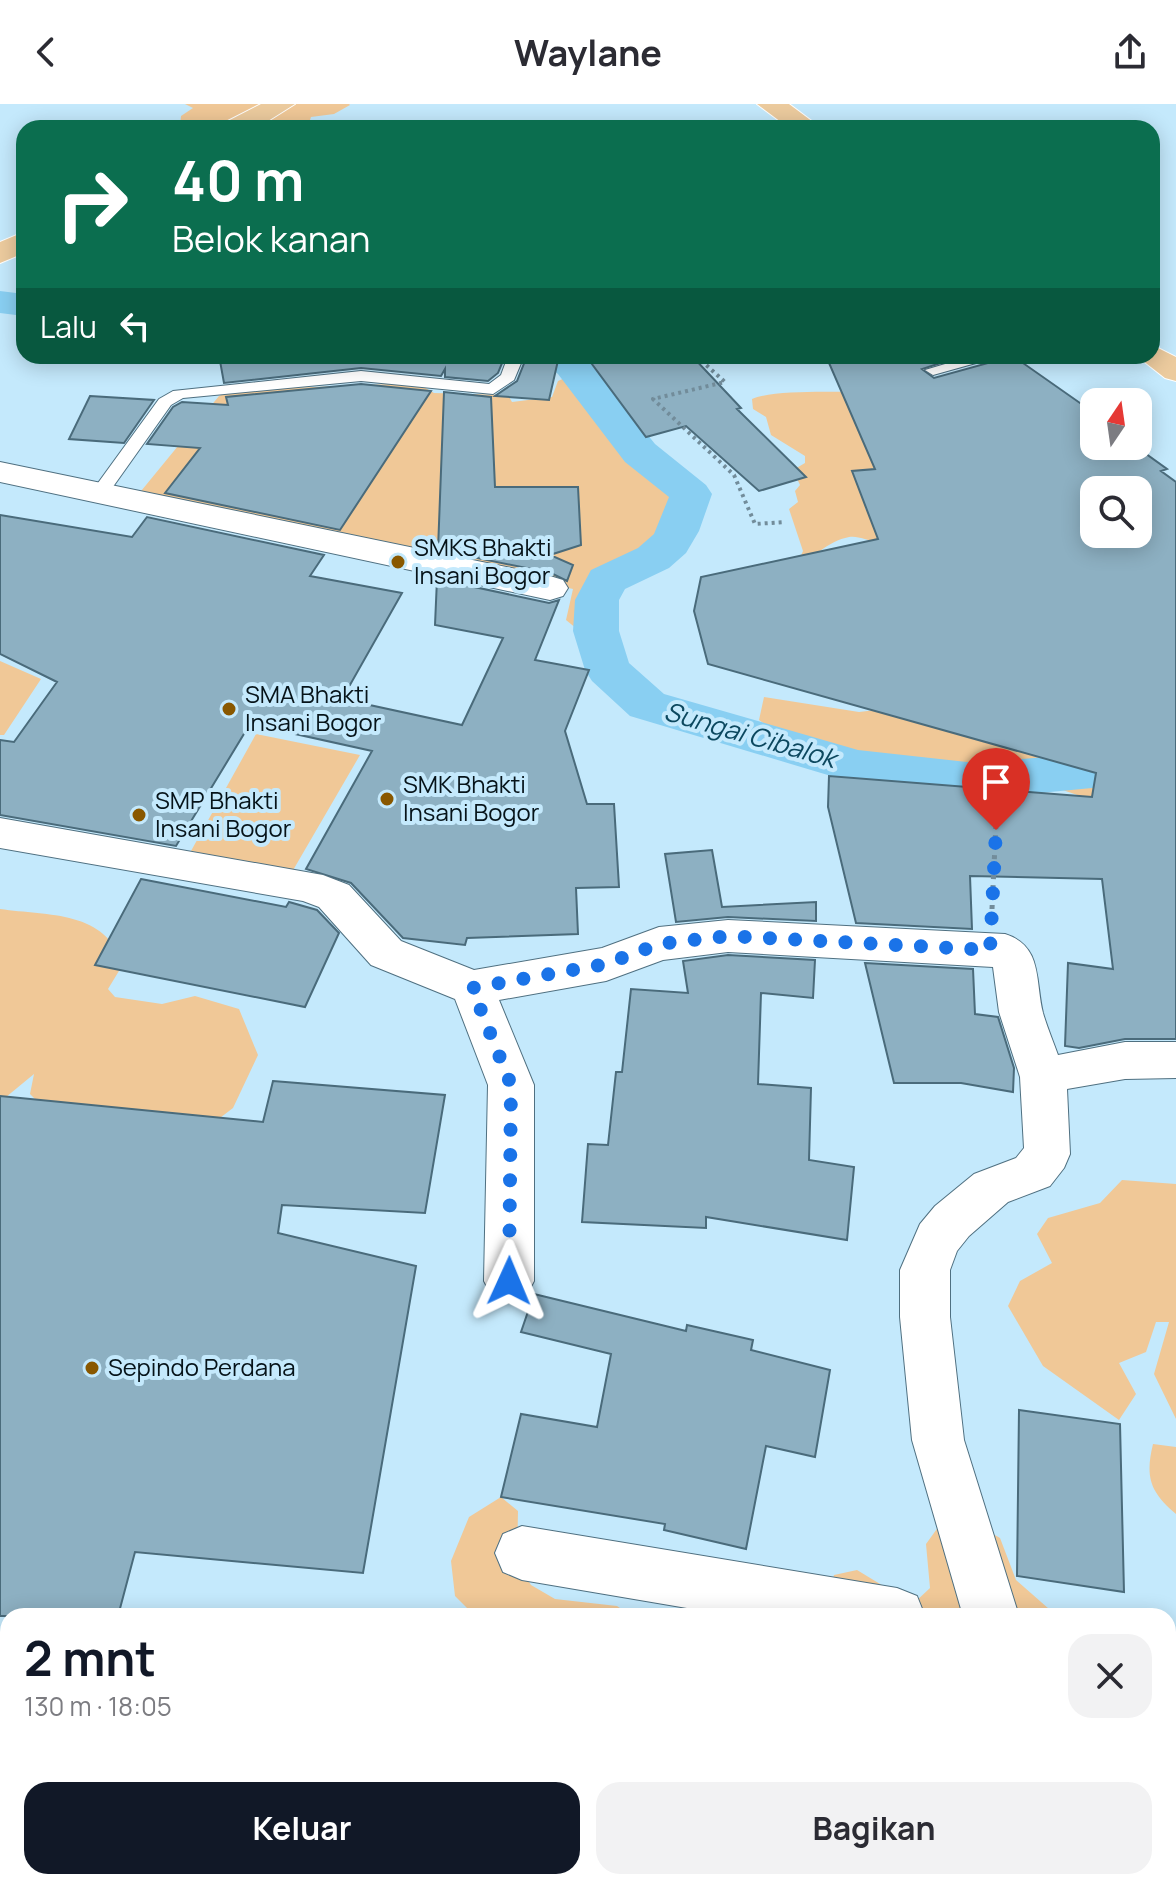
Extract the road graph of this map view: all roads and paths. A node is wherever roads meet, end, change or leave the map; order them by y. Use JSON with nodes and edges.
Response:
{"nodes":[{"id":1,"x":281,"y":104,"type":"edge"},
{"id":2,"x":771,"y":104,"type":"edge"},
{"id":3,"x":251,"y":120,"type":"edge"},
{"id":4,"x":795,"y":120,"type":"edge"},
{"id":5,"x":513,"y":364,"type":"edge"},
{"id":6,"x":705,"y":364,"type":"edge"},
{"id":7,"x":959,"y":364,"type":"edge"},
{"id":8,"x":933,"y":370,"type":"dead end"},
{"id":9,"x":0,"y":472,"type":"edge"},
{"id":10,"x":99,"y":494,"type":"junction"},
{"id":11,"x":785,"y":522,"type":"dead end"},
{"id":12,"x":550,"y":588,"type":"dead end"},
{"id":13,"x":997,"y":802,"type":"dead end"},
{"id":14,"x":0,"y":833,"type":"edge"},
{"id":15,"x":990,"y":950,"type":"junction"},
{"id":16,"x":472,"y":988,"type":"junction"},
{"id":17,"x":1176,"y":1060,"type":"edge"},
{"id":18,"x":1043,"y":1077,"type":"junction"},
{"id":19,"x":509,"y":1281,"type":"dead end"},
{"id":20,"x":522,"y":1553,"type":"dead end"},
{"id":21,"x":849,"y":1608,"type":"edge"},
{"id":22,"x":989,"y":1608,"type":"edge"}],
"edges":[{"from":1,"to":3,"type":"main road"},
{"from":2,"to":4,"type":"main road"},
{"from":5,"to":10,"type":"lane"},
{"from":6,"to":11,"type":"path"},
{"from":7,"to":8,"type":"lane"},
{"from":9,"to":10,"type":"street"},
{"from":10,"to":12,"type":"street"},
{"from":13,"to":15,"type":"path"},
{"from":14,"to":16,"type":"street"},
{"from":15,"to":16,"type":"street"},
{"from":15,"to":18,"type":"street"},
{"from":16,"to":19,"type":"street"},
{"from":17,"to":18,"type":"street"},
{"from":18,"to":22,"type":"street"},
{"from":20,"to":21,"type":"street"}]}
